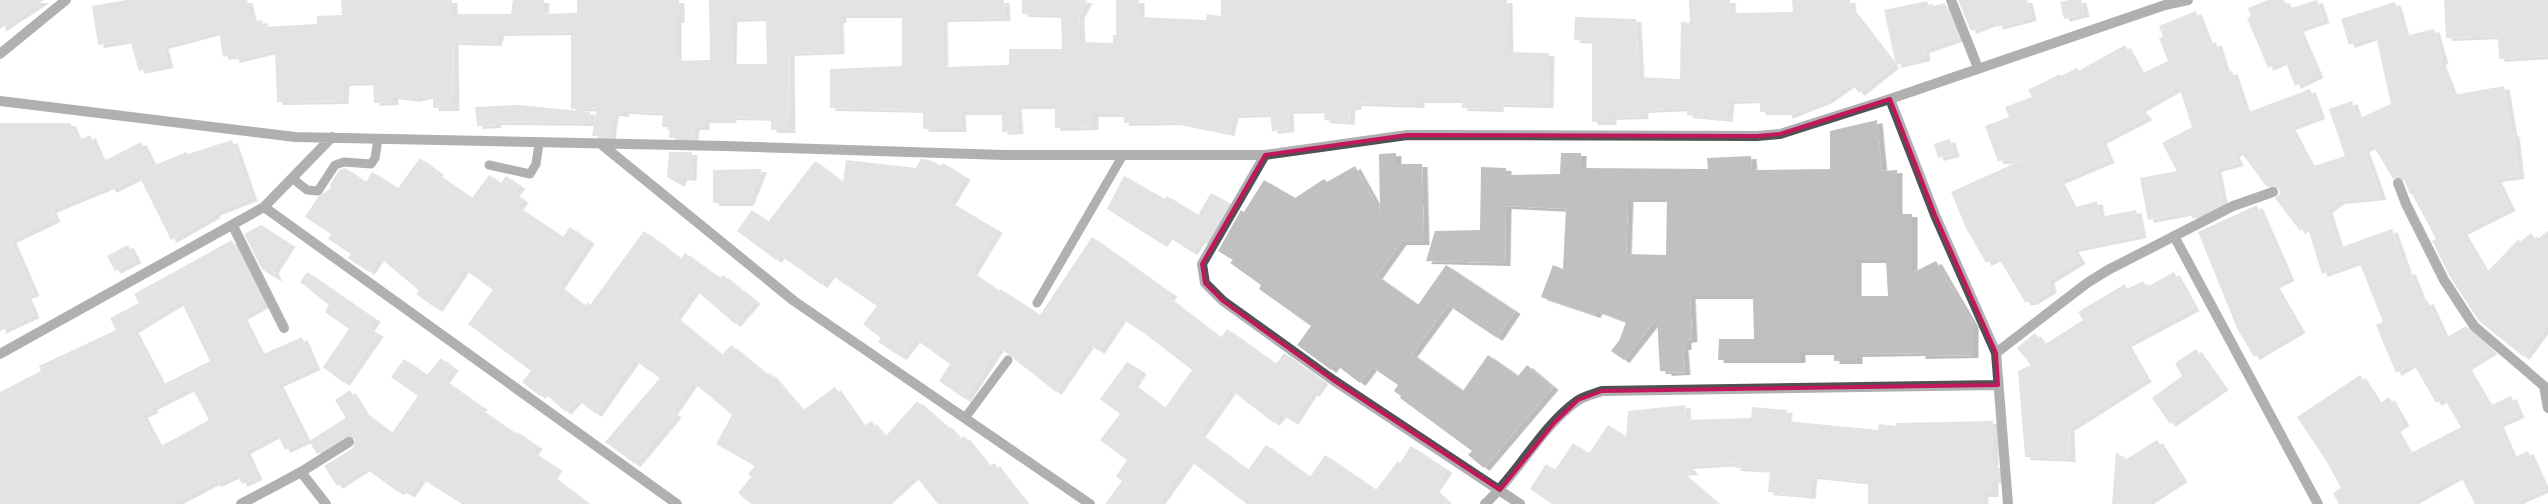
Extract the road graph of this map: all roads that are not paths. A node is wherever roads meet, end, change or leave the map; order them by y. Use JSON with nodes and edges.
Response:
{"nodes":[{"id":1,"x":66,"y":0,"type":"edge"},
{"id":2,"x":1951,"y":0,"type":"edge"},
{"id":3,"x":2188,"y":0,"type":"edge"},
{"id":4,"x":0,"y":54,"type":"edge"},
{"id":5,"x":1978,"y":68,"type":"junction"},
{"id":6,"x":1890,"y":99,"type":"junction"},
{"id":7,"x":0,"y":101,"type":"edge"},
{"id":8,"x":332,"y":138,"type":"junction"},
{"id":9,"x":378,"y":138,"type":"junction"},
{"id":10,"x":539,"y":143,"type":"junction"},
{"id":11,"x":601,"y":144,"type":"junction"},
{"id":12,"x":1123,"y":155,"type":"junction"},
{"id":13,"x":1265,"y":155,"type":"junction"},
{"id":14,"x":489,"y":165,"type":"dead end"},
{"id":15,"x":292,"y":178,"type":"junction"},
{"id":16,"x":2398,"y":183,"type":"dead end"},
{"id":17,"x":2274,"y":192,"type":"dead end"},
{"id":18,"x":264,"y":208,"type":"junction"},
{"id":19,"x":233,"y":226,"type":"junction"},
{"id":20,"x":2174,"y":236,"type":"junction"},
{"id":21,"x":1037,"y":303,"type":"dead end"},
{"id":22,"x":284,"y":328,"type":"dead end"},
{"id":23,"x":1996,"y":353,"type":"junction"},
{"id":24,"x":0,"y":354,"type":"edge"},
{"id":25,"x":1008,"y":360,"type":"dead end"},
{"id":26,"x":1998,"y":385,"type":"junction"},
{"id":27,"x":2546,"y":385,"type":"edge"},
{"id":28,"x":2548,"y":408,"type":"edge"},
{"id":29,"x":965,"y":418,"type":"junction"},
{"id":30,"x":349,"y":442,"type":"dead end"},
{"id":31,"x":301,"y":472,"type":"junction"},
{"id":32,"x":1500,"y":490,"type":"junction"},
{"id":33,"x":242,"y":504,"type":"edge"},
{"id":34,"x":326,"y":504,"type":"edge"},
{"id":35,"x":677,"y":504,"type":"edge"},
{"id":36,"x":1090,"y":504,"type":"edge"},
{"id":37,"x":1485,"y":504,"type":"edge"},
{"id":38,"x":1520,"y":504,"type":"edge"},
{"id":39,"x":2008,"y":504,"type":"edge"},
{"id":40,"x":2318,"y":504,"type":"edge"}],
"edges":[{"from":1,"to":4,"type":"street"},
{"from":2,"to":5,"type":"street"},
{"from":3,"to":5,"type":"street"},
{"from":5,"to":6,"type":"street"},
{"from":6,"to":13,"type":"street"},
{"from":6,"to":23,"type":"street"},
{"from":7,"to":8,"type":"street"},
{"from":8,"to":9,"type":"street"},
{"from":8,"to":15,"type":"street"},
{"from":9,"to":10,"type":"street"},
{"from":9,"to":15,"type":"lane"},
{"from":10,"to":11,"type":"street"},
{"from":10,"to":14,"type":"lane"},
{"from":11,"to":12,"type":"street"},
{"from":11,"to":29,"type":"street"},
{"from":12,"to":13,"type":"street"},
{"from":12,"to":21,"type":"lane"},
{"from":13,"to":32,"type":"street"},
{"from":15,"to":18,"type":"street"},
{"from":16,"to":27,"type":"street"},
{"from":17,"to":20,"type":"street"},
{"from":18,"to":19,"type":"street"},
{"from":18,"to":35,"type":"street"},
{"from":19,"to":22,"type":"street"},
{"from":19,"to":24,"type":"street"},
{"from":20,"to":23,"type":"street"},
{"from":20,"to":40,"type":"street"},
{"from":23,"to":26,"type":"street"},
{"from":25,"to":29,"type":"lane"},
{"from":26,"to":32,"type":"street"},
{"from":26,"to":39,"type":"street"},
{"from":27,"to":28,"type":"street"},
{"from":29,"to":36,"type":"street"},
{"from":30,"to":31,"type":"street"},
{"from":31,"to":33,"type":"street"},
{"from":31,"to":34,"type":"street"},
{"from":32,"to":37,"type":"street"},
{"from":32,"to":38,"type":"street"}]}
